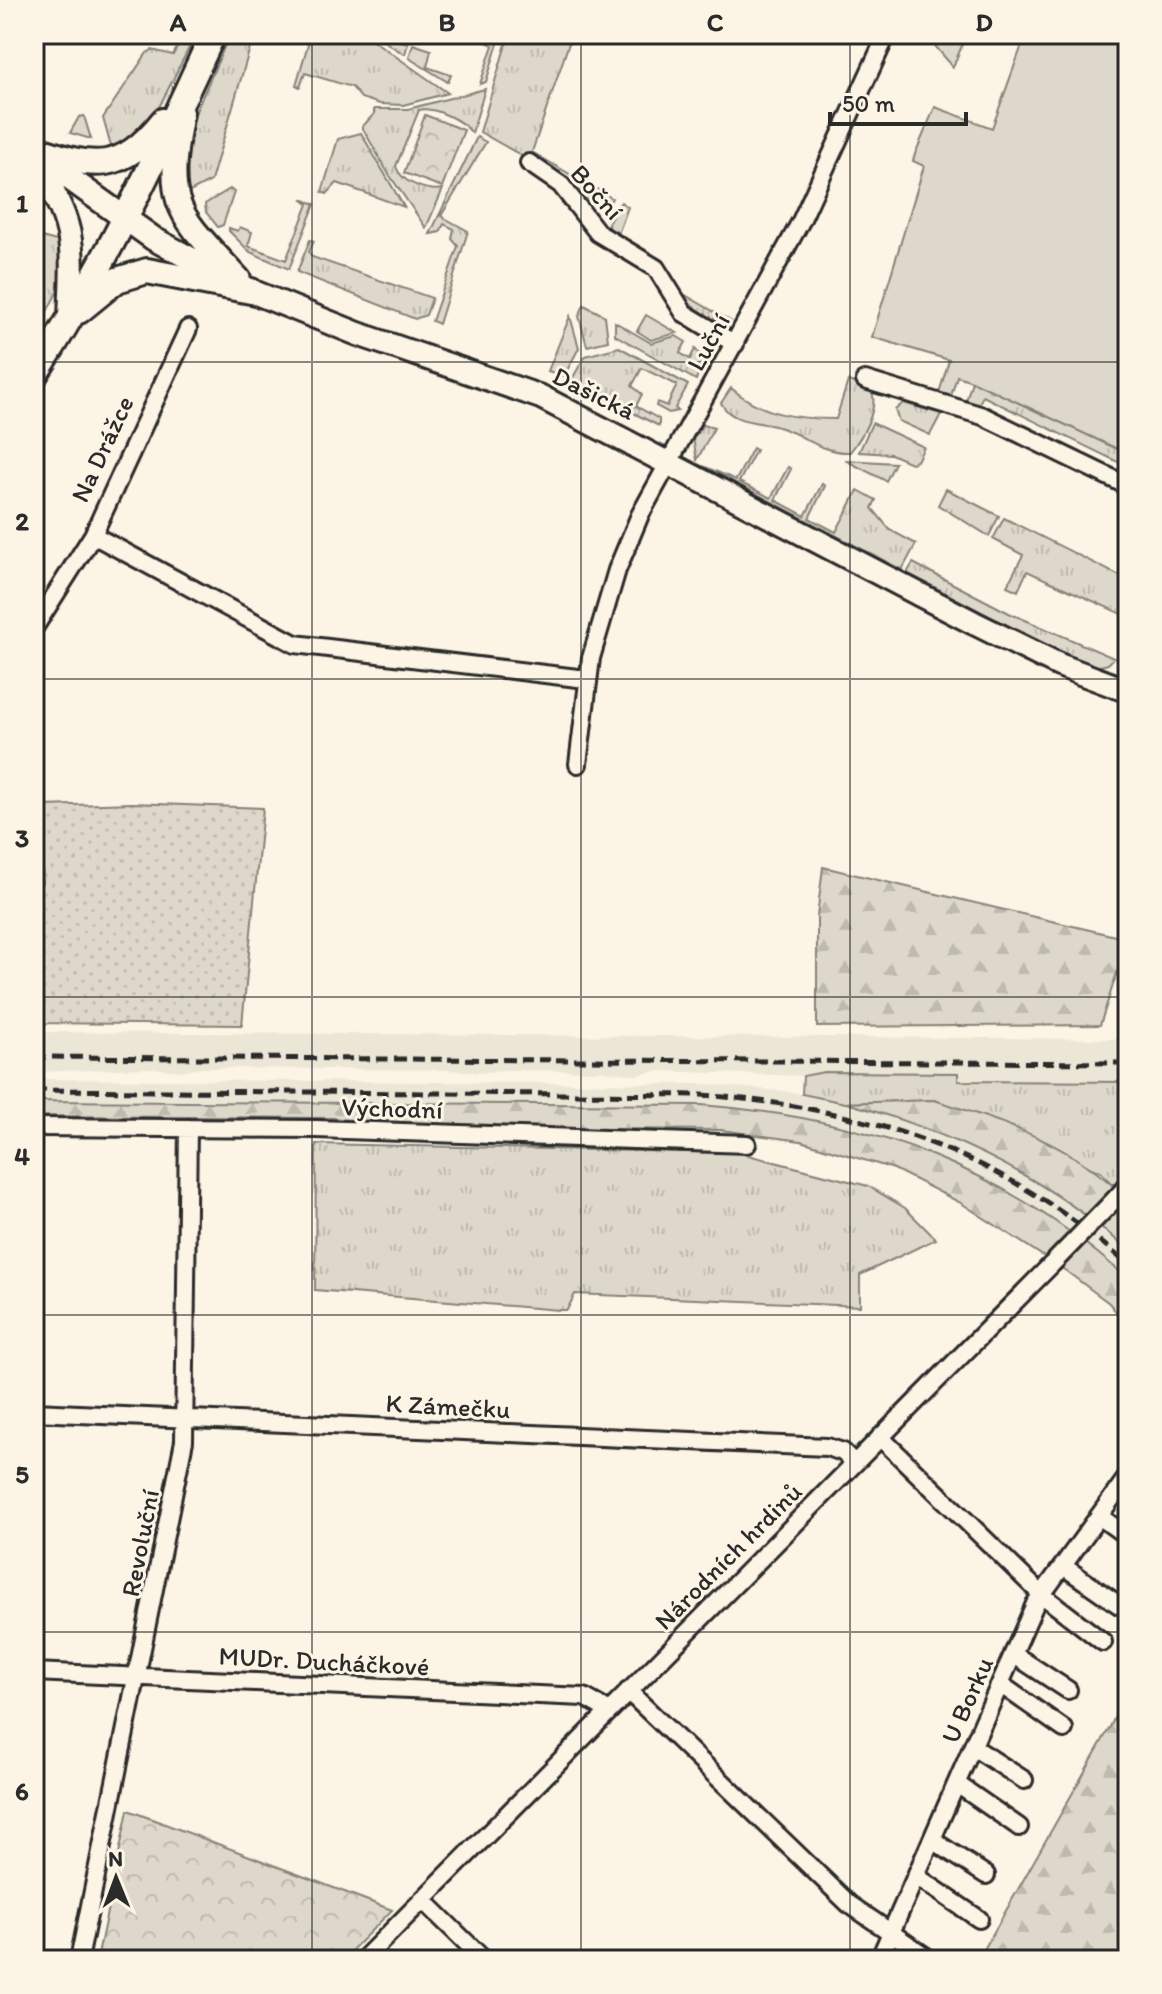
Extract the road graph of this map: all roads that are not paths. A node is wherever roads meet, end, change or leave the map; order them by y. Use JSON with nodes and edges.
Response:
{"nodes":[{"id":1,"x":213,"y":34,"type":"edge"},
{"id":2,"x":887,"y":34,"type":"edge"},
{"id":3,"x":185,"y":95,"type":"junction"},
{"id":4,"x":34,"y":151,"type":"edge"},
{"id":5,"x":34,"y":161,"type":"edge"},
{"id":6,"x":529,"y":163,"type":"dead end"},
{"id":7,"x":123,"y":218,"type":"junction"},
{"id":8,"x":251,"y":291,"type":"junction"},
{"id":9,"x":70,"y":318,"type":"junction"},
{"id":10,"x":188,"y":329,"type":"dead end"},
{"id":11,"x":735,"y":344,"type":"junction"},
{"id":12,"x":34,"y":376,"type":"edge"},
{"id":13,"x":865,"y":380,"type":"dead end"},
{"id":14,"x":669,"y":461,"type":"junction"},
{"id":15,"x":1128,"y":486,"type":"edge"},
{"id":16,"x":93,"y":535,"type":"junction"},
{"id":17,"x":34,"y":628,"type":"edge"},
{"id":18,"x":586,"y":679,"type":"junction"},
{"id":19,"x":1128,"y":691,"type":"edge"},
{"id":20,"x":578,"y":764,"type":"dead end"},
{"id":21,"x":34,"y":1127,"type":"edge"},
{"id":22,"x":188,"y":1128,"type":"junction"},
{"id":23,"x":747,"y":1144,"type":"dead end"},
{"id":24,"x":1128,"y":1185,"type":"edge"},
{"id":25,"x":34,"y":1412,"type":"edge"},
{"id":26,"x":186,"y":1419,"type":"junction"},
{"id":27,"x":880,"y":1437,"type":"junction"},
{"id":28,"x":854,"y":1463,"type":"junction"},
{"id":29,"x":1126,"y":1482,"type":"edge"},
{"id":30,"x":1099,"y":1516,"type":"junction"},
{"id":31,"x":1128,"y":1537,"type":"edge"},
{"id":32,"x":1063,"y":1566,"type":"junction"},
{"id":33,"x":1041,"y":1594,"type":"junction"},
{"id":34,"x":1119,"y":1605,"type":"dead end"},
{"id":35,"x":1103,"y":1642,"type":"dead end"},
{"id":36,"x":1013,"y":1654,"type":"junction"},
{"id":37,"x":34,"y":1672,"type":"edge"},
{"id":38,"x":138,"y":1677,"type":"junction"},
{"id":39,"x":1000,"y":1684,"type":"junction"},
{"id":40,"x":1068,"y":1690,"type":"dead end"},
{"id":41,"x":628,"y":1691,"type":"junction"},
{"id":42,"x":609,"y":1711,"type":"junction"},
{"id":43,"x":1064,"y":1729,"type":"dead end"},
{"id":44,"x":973,"y":1747,"type":"junction"},
{"id":45,"x":1024,"y":1780,"type":"dead end"},
{"id":46,"x":957,"y":1784,"type":"junction"},
{"id":47,"x":1019,"y":1827,"type":"dead end"},
{"id":48,"x":932,"y":1840,"type":"junction"},
{"id":49,"x":986,"y":1875,"type":"dead end"},
{"id":50,"x":916,"y":1876,"type":"junction"},
{"id":51,"x":423,"y":1900,"type":"junction"},
{"id":52,"x":979,"y":1919,"type":"dead end"},
{"id":53,"x":891,"y":1933,"type":"junction"},
{"id":54,"x":79,"y":1960,"type":"edge"},
{"id":55,"x":363,"y":1960,"type":"edge"},
{"id":56,"x":484,"y":1960,"type":"edge"},
{"id":57,"x":879,"y":1960,"type":"edge"},
{"id":58,"x":931,"y":1960,"type":"edge"}],
"edges":[{"from":1,"to":3,"type":"main road"},
{"from":2,"to":11,"type":"street","name":"Luční"},
{"from":3,"to":4,"type":"main road"},
{"from":3,"to":7,"type":"main road"},
{"from":3,"to":8,"type":"main road"},
{"from":4,"to":7,"type":"main road","name":"Dašická"},
{"from":5,"to":9,"type":"main road"},
{"from":6,"to":11,"type":"street","name":"Boční"},
{"from":7,"to":8,"type":"main road","name":"Dašická"},
{"from":7,"to":9,"type":"main road"},
{"from":8,"to":9,"type":"main road"},
{"from":8,"to":14,"type":"main road","name":"Dašická"},
{"from":9,"to":12,"type":"main road"},
{"from":10,"to":16,"type":"street","name":"Na Drážce"},
{"from":11,"to":14,"type":"street","name":"Luční"},
{"from":13,"to":15,"type":"street"},
{"from":14,"to":18,"type":"street","name":"Luční"},
{"from":14,"to":19,"type":"main road","name":"Dašická"},
{"from":16,"to":17,"type":"street","name":"Na Drážce"},
{"from":16,"to":18,"type":"street"},
{"from":18,"to":20,"type":"street","name":"Luční"},
{"from":21,"to":22,"type":"street","name":"Východní"},
{"from":22,"to":23,"type":"street","name":"Východní"},
{"from":22,"to":26,"type":"street","name":"Revoluční"},
{"from":24,"to":27,"type":"street","name":"Národních hrdinů","bridge":true},
{"from":25,"to":26,"type":"street","name":"K Zámečku"},
{"from":26,"to":28,"type":"street","name":"K Zámečku"},
{"from":26,"to":38,"type":"street","name":"Revoluční"},
{"from":27,"to":28,"type":"street","name":"Národních hrdinů"},
{"from":27,"to":33,"type":"street"},
{"from":28,"to":41,"type":"street","name":"Národních hrdinů"},
{"from":29,"to":30,"type":"street","name":"U Borku"},
{"from":30,"to":31,"type":"street"},
{"from":30,"to":32,"type":"street","name":"U Borku"},
{"from":32,"to":33,"type":"street","name":"U Borku"},
{"from":32,"to":34,"type":"street"},
{"from":33,"to":35,"type":"street"},
{"from":33,"to":36,"type":"street","name":"U Borku"},
{"from":36,"to":39,"type":"street","name":"U Borku"},
{"from":36,"to":40,"type":"street"},
{"from":37,"to":38,"type":"street","name":"MUDr. Ducháčkové"},
{"from":38,"to":42,"type":"street","name":"MUDr. Ducháčkové"},
{"from":38,"to":54,"type":"street","name":"Revoluční"},
{"from":39,"to":43,"type":"street"},
{"from":39,"to":44,"type":"street","name":"U Borku"},
{"from":41,"to":42,"type":"street","name":"Národních hrdinů"},
{"from":41,"to":53,"type":"street"},
{"from":42,"to":51,"type":"street","name":"Národních hrdinů"},
{"from":44,"to":45,"type":"street"},
{"from":44,"to":46,"type":"street","name":"U Borku"},
{"from":46,"to":47,"type":"street"},
{"from":46,"to":48,"type":"street","name":"U Borku"},
{"from":48,"to":49,"type":"street"},
{"from":48,"to":50,"type":"street","name":"U Borku"},
{"from":50,"to":52,"type":"street"},
{"from":50,"to":53,"type":"street","name":"U Borku"},
{"from":51,"to":55,"type":"street","name":"Národních hrdinů"},
{"from":51,"to":56,"type":"street"},
{"from":53,"to":57,"type":"street","name":"U Borku"},
{"from":53,"to":58,"type":"street"}]}
